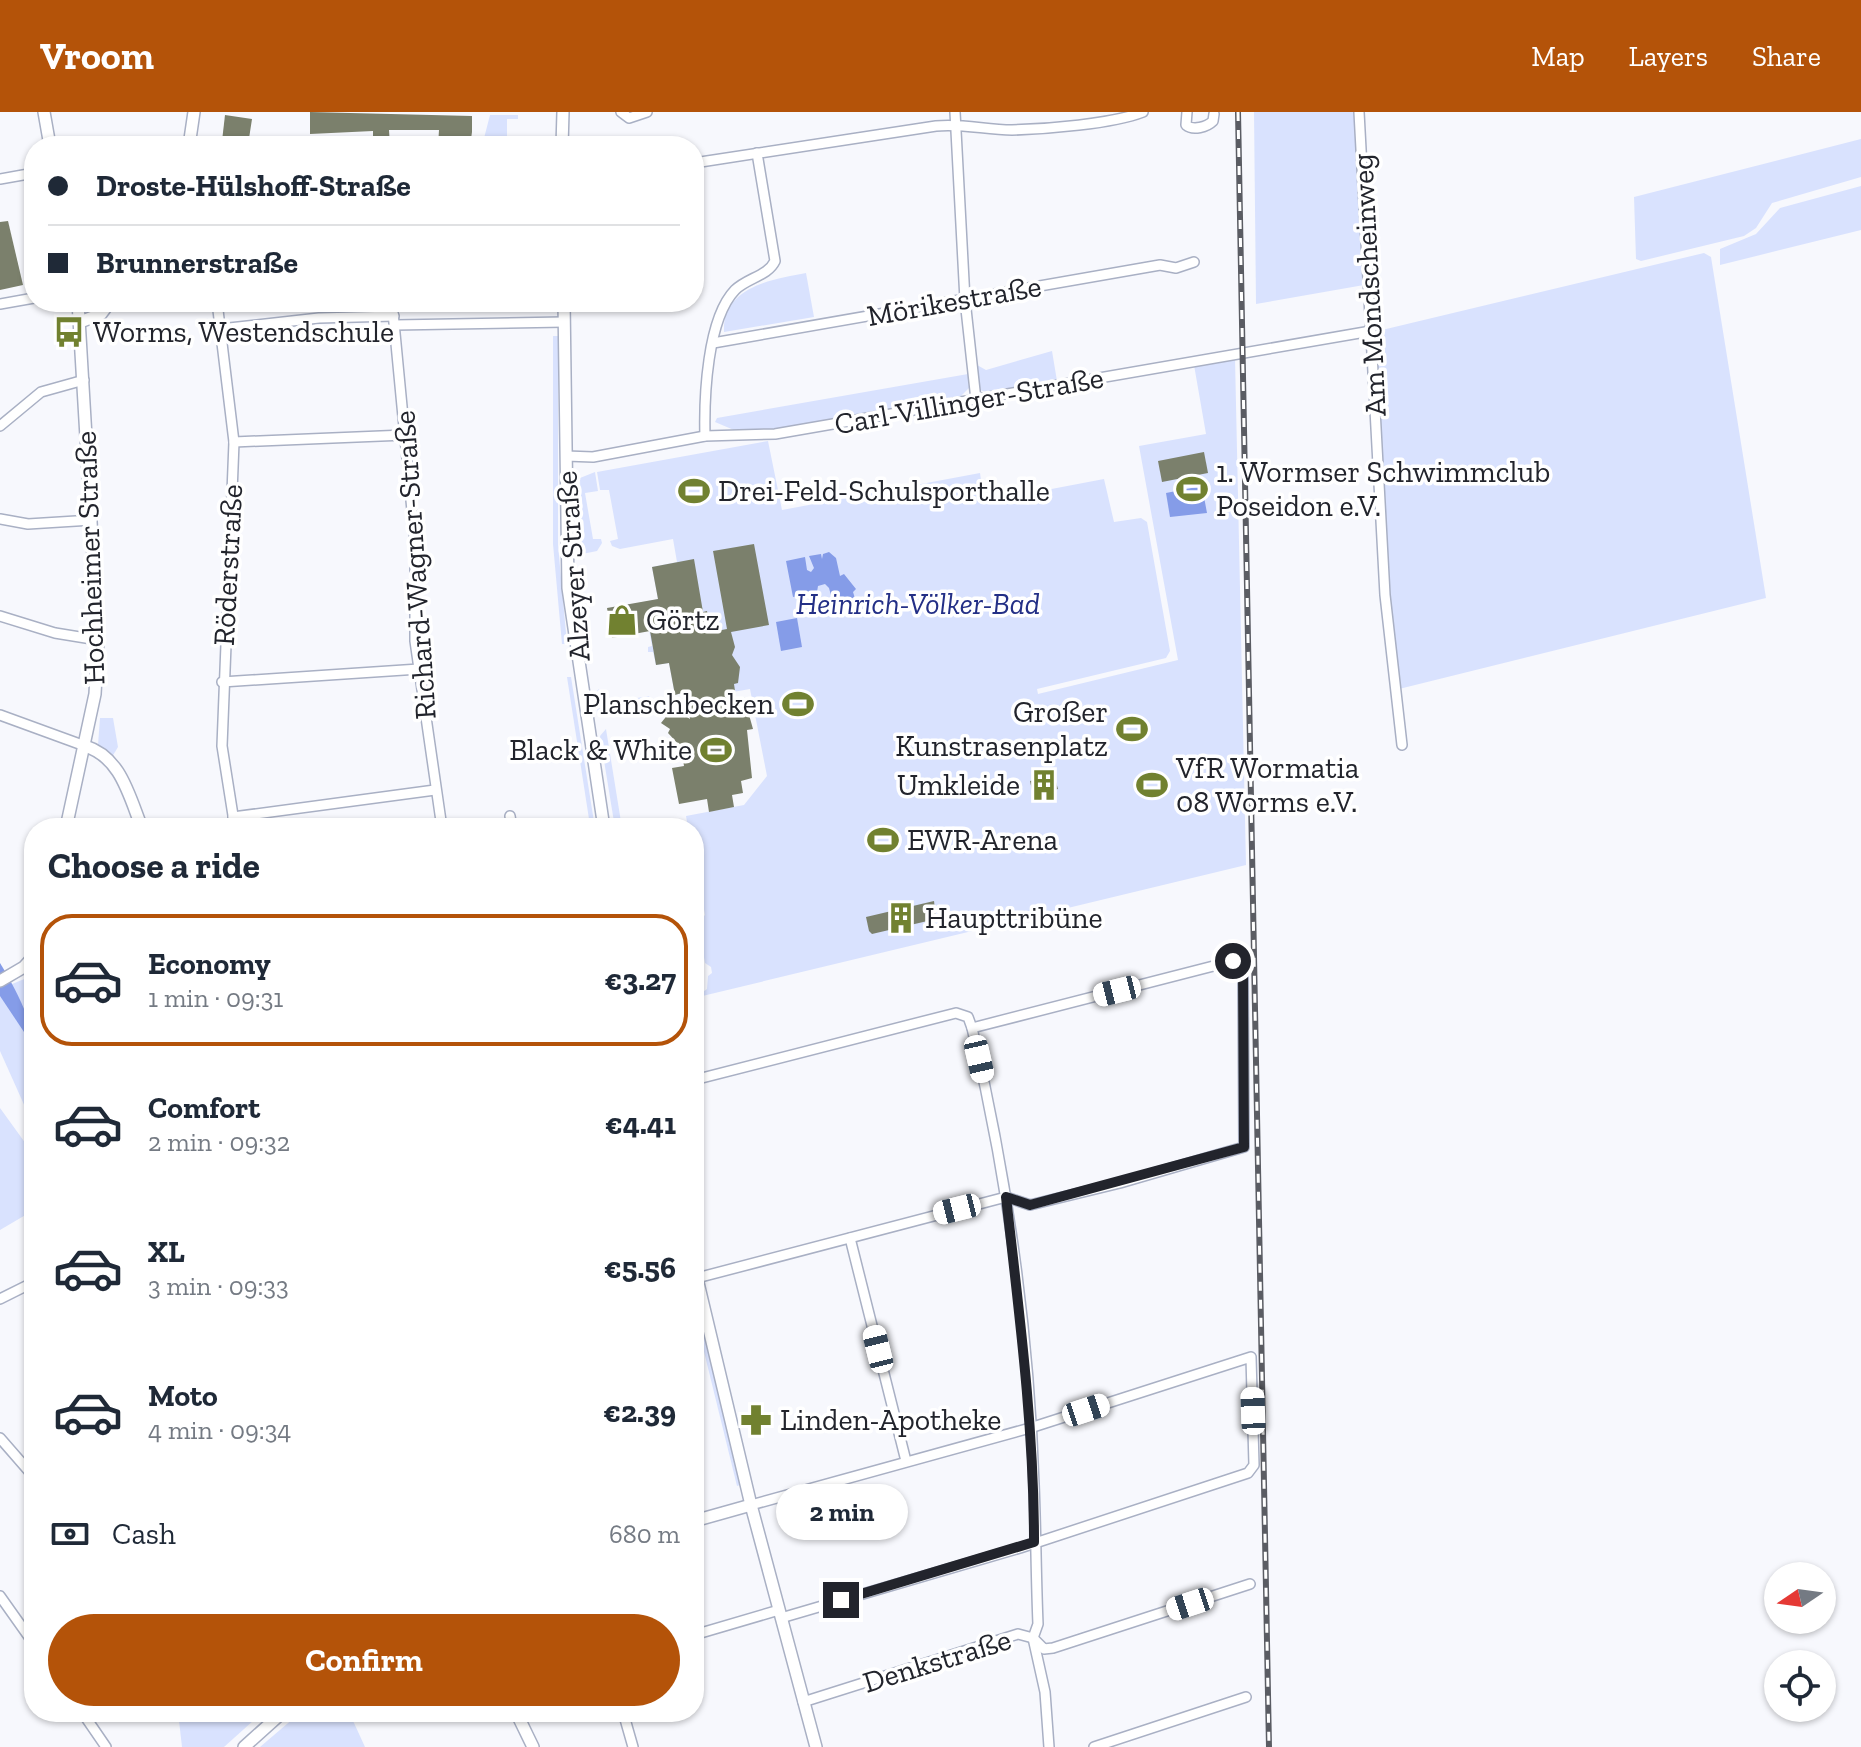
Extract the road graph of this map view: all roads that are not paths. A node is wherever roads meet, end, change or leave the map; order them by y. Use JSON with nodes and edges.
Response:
{"nodes":[{"id":1,"x":44,"y":112,"type":"edge"},
{"id":2,"x":194,"y":112,"type":"edge"},
{"id":3,"x":563,"y":112,"type":"edge"},
{"id":4,"x":621,"y":112,"type":"edge"},
{"id":5,"x":647,"y":112,"type":"edge"},
{"id":6,"x":955,"y":112,"type":"edge"},
{"id":7,"x":1143,"y":112,"type":"edge"},
{"id":8,"x":1187,"y":112,"type":"edge"},
{"id":9,"x":1359,"y":112,"type":"edge"},
{"id":10,"x":1214,"y":114,"type":"edge"},
{"id":11,"x":956,"y":124,"type":"junction"},
{"id":12,"x":48,"y":136,"type":"edge"},
{"id":13,"x":190,"y":136,"type":"edge"},
{"id":14,"x":562,"y":136,"type":"edge"},
{"id":15,"x":757,"y":153,"type":"junction"},
{"id":16,"x":704,"y":161,"type":"edge"},
{"id":17,"x":24,"y":175,"type":"edge"},
{"id":18,"x":0,"y":179,"type":"edge"},
{"id":19,"x":1194,"y":262,"type":"dead end"},
{"id":20,"x":24,"y":300,"type":"edge"},
{"id":21,"x":965,"y":300,"type":"junction"},
{"id":22,"x":0,"y":304,"type":"edge"},
{"id":23,"x":79,"y":312,"type":"edge"},
{"id":24,"x":102,"y":312,"type":"edge"},
{"id":25,"x":218,"y":312,"type":"edge"},
{"id":26,"x":393,"y":312,"type":"edge"},
{"id":27,"x":564,"y":312,"type":"edge"},
{"id":28,"x":394,"y":321,"type":"junction"},
{"id":29,"x":80,"y":322,"type":"junction"},
{"id":30,"x":564,"y":322,"type":"junction"},
{"id":31,"x":220,"y":329,"type":"junction"},
{"id":32,"x":1371,"y":331,"type":"junction"},
{"id":33,"x":713,"y":343,"type":"junction"},
{"id":34,"x":84,"y":380,"type":"junction"},
{"id":35,"x":976,"y":400,"type":"junction"},
{"id":36,"x":0,"y":426,"type":"edge"},
{"id":37,"x":405,"y":435,"type":"junction"},
{"id":38,"x":705,"y":436,"type":"junction"},
{"id":39,"x":234,"y":442,"type":"junction"},
{"id":40,"x":566,"y":456,"type":"junction"},
{"id":41,"x":0,"y":519,"type":"edge"},
{"id":42,"x":92,"y":520,"type":"junction"},
{"id":43,"x":0,"y":616,"type":"edge"},
{"id":44,"x":98,"y":640,"type":"junction"},
{"id":45,"x":419,"y":669,"type":"junction"},
{"id":46,"x":222,"y":682,"type":"junction"},
{"id":47,"x":0,"y":715,"type":"edge"},
{"id":48,"x":1402,"y":745,"type":"dead end"},
{"id":49,"x":85,"y":746,"type":"junction"},
{"id":50,"x":435,"y":790,"type":"junction"},
{"id":51,"x":233,"y":817,"type":"joint"},
{"id":52,"x":68,"y":818,"type":"edge"},
{"id":53,"x":138,"y":818,"type":"edge"},
{"id":54,"x":440,"y":818,"type":"edge"},
{"id":55,"x":602,"y":818,"type":"edge"},
{"id":56,"x":24,"y":967,"type":"edge"},
{"id":57,"x":0,"y":981,"type":"edge"},
{"id":58,"x":972,"y":1028,"type":"junction"},
{"id":59,"x":704,"y":1077,"type":"edge"},
{"id":60,"x":1006,"y":1197,"type":"junction"},
{"id":61,"x":850,"y":1238,"type":"junction"},
{"id":62,"x":704,"y":1270,"type":"edge"},
{"id":63,"x":24,"y":1287,"type":"edge"},
{"id":64,"x":0,"y":1299,"type":"edge"},
{"id":65,"x":704,"y":1306,"type":"edge"},
{"id":66,"x":1030,"y":1428,"type":"junction"},
{"id":67,"x":0,"y":1438,"type":"edge"},
{"id":68,"x":906,"y":1461,"type":"junction"},
{"id":69,"x":24,"y":1466,"type":"edge"},
{"id":70,"x":751,"y":1505,"type":"junction"},
{"id":71,"x":704,"y":1518,"type":"edge"},
{"id":72,"x":1034,"y":1542,"type":"junction"},
{"id":73,"x":1250,"y":1584,"type":"dead end"},
{"id":74,"x":0,"y":1596,"type":"edge"},
{"id":75,"x":780,"y":1614,"type":"junction"},
{"id":76,"x":24,"y":1630,"type":"edge"},
{"id":77,"x":704,"y":1633,"type":"edge"},
{"id":78,"x":1033,"y":1638,"type":"junction"},
{"id":79,"x":1246,"y":1697,"type":"dead end"},
{"id":80,"x":803,"y":1702,"type":"junction"},
{"id":81,"x":89,"y":1722,"type":"edge"},
{"id":82,"x":272,"y":1722,"type":"edge"},
{"id":83,"x":521,"y":1722,"type":"edge"},
{"id":84,"x":626,"y":1722,"type":"edge"},
{"id":85,"x":247,"y":1744,"type":"edge"},
{"id":86,"x":1109,"y":1745,"type":"edge"},
{"id":87,"x":811,"y":1746,"type":"edge"},
{"id":88,"x":106,"y":1747,"type":"edge"},
{"id":89,"x":533,"y":1747,"type":"edge"},
{"id":90,"x":633,"y":1747,"type":"edge"},
{"id":91,"x":1049,"y":1747,"type":"edge"},
{"id":92,"x":1094,"y":1747,"type":"edge"}],
"edges":[{"from":1,"to":12,"type":"street"},
{"from":2,"to":13,"type":"street"},
{"from":3,"to":14,"type":"street"},
{"from":4,"to":5,"type":"street"},
{"from":6,"to":11,"type":"street"},
{"from":7,"to":11,"type":"street"},
{"from":8,"to":10,"type":"street"},
{"from":9,"to":32,"type":"street","name":"Am Mondscheinweg"},
{"from":11,"to":15,"type":"street"},
{"from":11,"to":21,"type":"street"},
{"from":15,"to":16,"type":"street"},
{"from":15,"to":33,"type":"street"},
{"from":17,"to":18,"type":"street"},
{"from":19,"to":21,"type":"street","name":"Mörikestraße"},
{"from":20,"to":22,"type":"street"},
{"from":21,"to":33,"type":"street","name":"Mörikestraße"},
{"from":21,"to":35,"type":"street"},
{"from":23,"to":29,"type":"street","name":"Hochheimer Straße"},
{"from":24,"to":29,"type":"street"},
{"from":25,"to":31,"type":"street","name":"Röderstraße"},
{"from":26,"to":28,"type":"street","name":"Richard-Wagner-Straße"},
{"from":27,"to":30,"type":"street","name":"Alzeyer Straße"},
{"from":28,"to":30,"type":"street"},
{"from":28,"to":31,"type":"street"},
{"from":28,"to":37,"type":"street","name":"Richard-Wagner-Straße"},
{"from":29,"to":34,"type":"street","name":"Hochheimer Straße"},
{"from":30,"to":40,"type":"street","name":"Alzeyer Straße"},
{"from":31,"to":39,"type":"street","name":"Röderstraße"},
{"from":32,"to":35,"type":"street","name":"Carl-Villinger-Straße"},
{"from":32,"to":48,"type":"street","name":"Am Mondscheinweg"},
{"from":33,"to":38,"type":"street"},
{"from":34,"to":36,"type":"street"},
{"from":34,"to":42,"type":"street","name":"Hochheimer Straße"},
{"from":35,"to":38,"type":"street","name":"Carl-Villinger-Straße"},
{"from":37,"to":39,"type":"street"},
{"from":37,"to":45,"type":"street","name":"Richard-Wagner-Straße"},
{"from":38,"to":40,"type":"street","name":"Carl-Villinger-Straße"},
{"from":39,"to":46,"type":"street","name":"Röderstraße"},
{"from":40,"to":55,"type":"street","name":"Alzeyer Straße"},
{"from":41,"to":42,"type":"street"},
{"from":42,"to":44,"type":"street","name":"Hochheimer Straße"},
{"from":43,"to":44,"type":"street"},
{"from":44,"to":49,"type":"street","name":"Hochheimer Straße"},
{"from":45,"to":46,"type":"street"},
{"from":45,"to":50,"type":"street","name":"Richard-Wagner-Straße"},
{"from":46,"to":51,"type":"street","name":"Röderstraße"},
{"from":47,"to":49,"type":"street"},
{"from":49,"to":52,"type":"street","name":"Hochheimer Straße"},
{"from":49,"to":53,"type":"street"},
{"from":50,"to":51,"type":"street"},
{"from":50,"to":54,"type":"street","name":"Richard-Wagner-Straße"},
{"from":56,"to":57,"type":"street"},
{"from":58,"to":59,"type":"street"},
{"from":58,"to":60,"type":"street"},
{"from":58,"to":60,"type":"street"},
{"from":60,"to":61,"type":"street"},
{"from":60,"to":66,"type":"street"},
{"from":61,"to":62,"type":"street"},
{"from":61,"to":68,"type":"street"},
{"from":63,"to":64,"type":"street"},
{"from":65,"to":70,"type":"street"},
{"from":66,"to":68,"type":"street"},
{"from":66,"to":72,"type":"street"},
{"from":66,"to":72,"type":"street"},
{"from":67,"to":69,"type":"street"},
{"from":68,"to":70,"type":"street"},
{"from":70,"to":71,"type":"street"},
{"from":70,"to":75,"type":"street"},
{"from":72,"to":75,"type":"street"},
{"from":72,"to":78,"type":"street"},
{"from":73,"to":78,"type":"street","name":"Denkstraße"},
{"from":74,"to":76,"type":"street"},
{"from":75,"to":77,"type":"street"},
{"from":75,"to":80,"type":"street"},
{"from":78,"to":80,"type":"street","name":"Denkstraße"},
{"from":78,"to":91,"type":"street"},
{"from":79,"to":86,"type":"street"},
{"from":80,"to":87,"type":"street"},
{"from":81,"to":88,"type":"street"},
{"from":82,"to":85,"type":"street"},
{"from":83,"to":89,"type":"street"},
{"from":84,"to":90,"type":"street"},
{"from":86,"to":92,"type":"street"}]}
